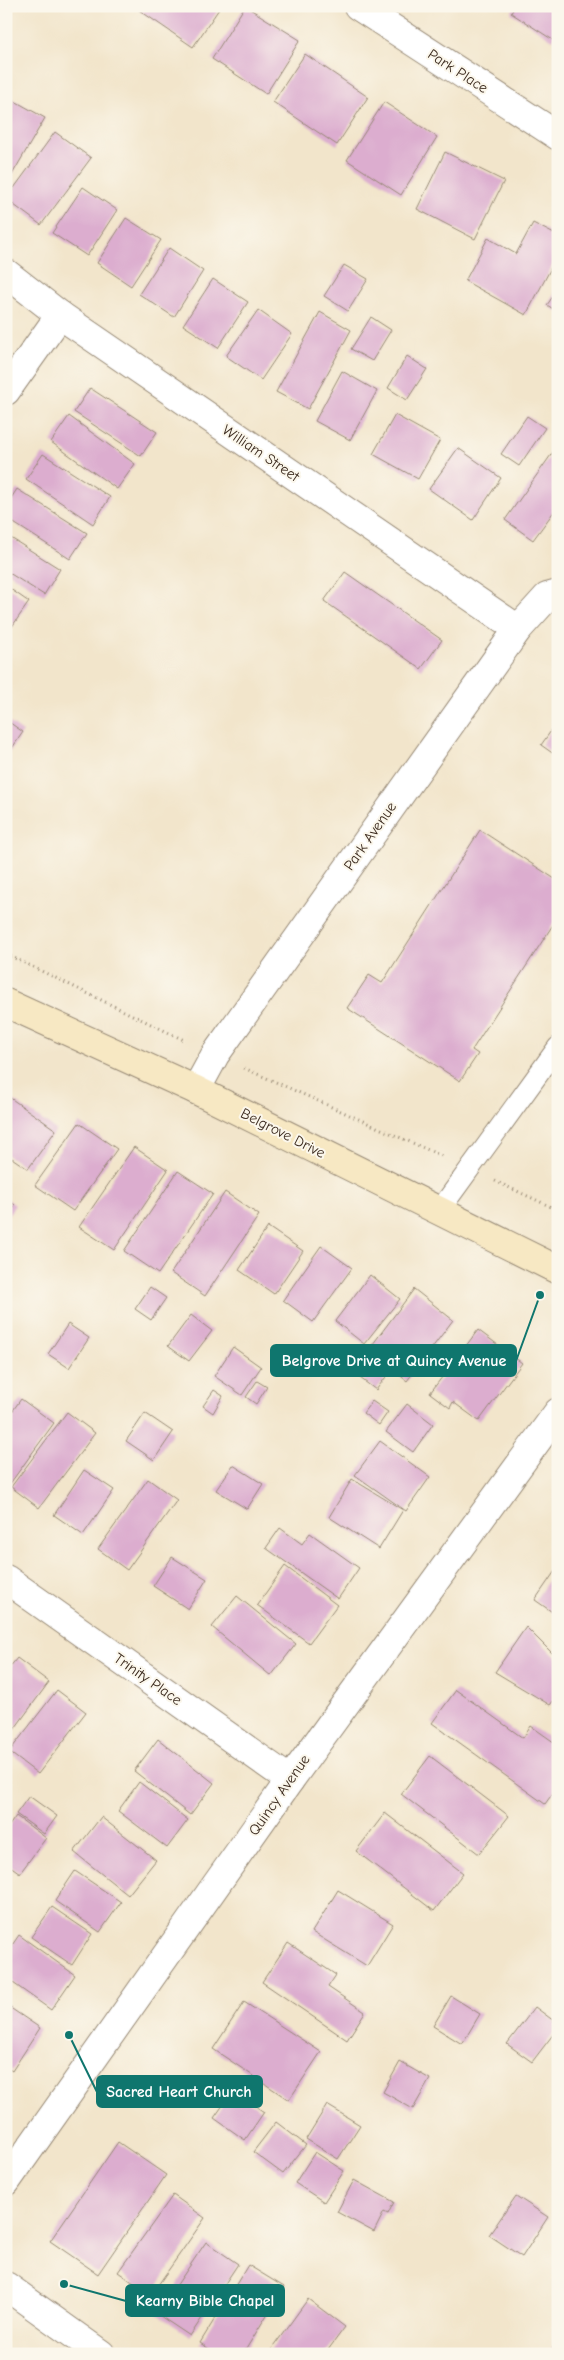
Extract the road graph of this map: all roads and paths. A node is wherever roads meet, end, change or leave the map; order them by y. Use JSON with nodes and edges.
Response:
{"nodes":[{"id":1,"x":358,"y":6,"type":"edge"},
{"id":2,"x":558,"y":136,"type":"edge"},
{"id":3,"x":6,"y":273,"type":"edge"},
{"id":4,"x":60,"y":315,"type":"junction"},
{"id":5,"x":6,"y":391,"type":"edge"},
{"id":6,"x":558,"y":594,"type":"edge"},
{"id":7,"x":518,"y":629,"type":"junction"},
{"id":8,"x":6,"y":954,"type":"edge"},
{"id":9,"x":6,"y":1003,"type":"edge"},
{"id":10,"x":558,"y":1047,"type":"edge"},
{"id":11,"x":215,"y":1055,"type":"junction"},
{"id":12,"x":196,"y":1090,"type":"junction"},
{"id":13,"x":470,"y":1169,"type":"junction"},
{"id":14,"x":558,"y":1210,"type":"edge"},
{"id":15,"x":439,"y":1211,"type":"junction"},
{"id":16,"x":558,"y":1270,"type":"edge"},
{"id":17,"x":558,"y":1412,"type":"edge"},
{"id":18,"x":6,"y":1579,"type":"edge"},
{"id":19,"x":290,"y":1780,"type":"junction"},
{"id":20,"x":6,"y":2182,"type":"edge"},
{"id":21,"x":6,"y":2286,"type":"edge"},
{"id":22,"x":101,"y":2354,"type":"edge"}],
"edges":[{"from":1,"to":2,"type":"street","name":"Park Place"},
{"from":3,"to":4,"type":"street","name":"William Street"},
{"from":4,"to":5,"type":"street"},
{"from":4,"to":7,"type":"street","name":"William Street"},
{"from":6,"to":7,"type":"street","name":"Park Avenue"},
{"from":7,"to":11,"type":"street","name":"Park Avenue"},
{"from":8,"to":11,"type":"path"},
{"from":9,"to":12,"type":"street","name":"Belgrove Drive"},
{"from":10,"to":13,"type":"lane"},
{"from":11,"to":12,"type":"street","name":"Park Avenue"},
{"from":11,"to":13,"type":"path"},
{"from":12,"to":15,"type":"street","name":"Belgrove Drive"},
{"from":13,"to":14,"type":"path"},
{"from":13,"to":15,"type":"lane"},
{"from":15,"to":16,"type":"street","name":"Belgrove Drive"},
{"from":17,"to":19,"type":"street","name":"Quincy Avenue"},
{"from":18,"to":19,"type":"street","name":"Trinity Place"},
{"from":19,"to":20,"type":"street","name":"Quincy Avenue"},
{"from":21,"to":22,"type":"street"}]}
